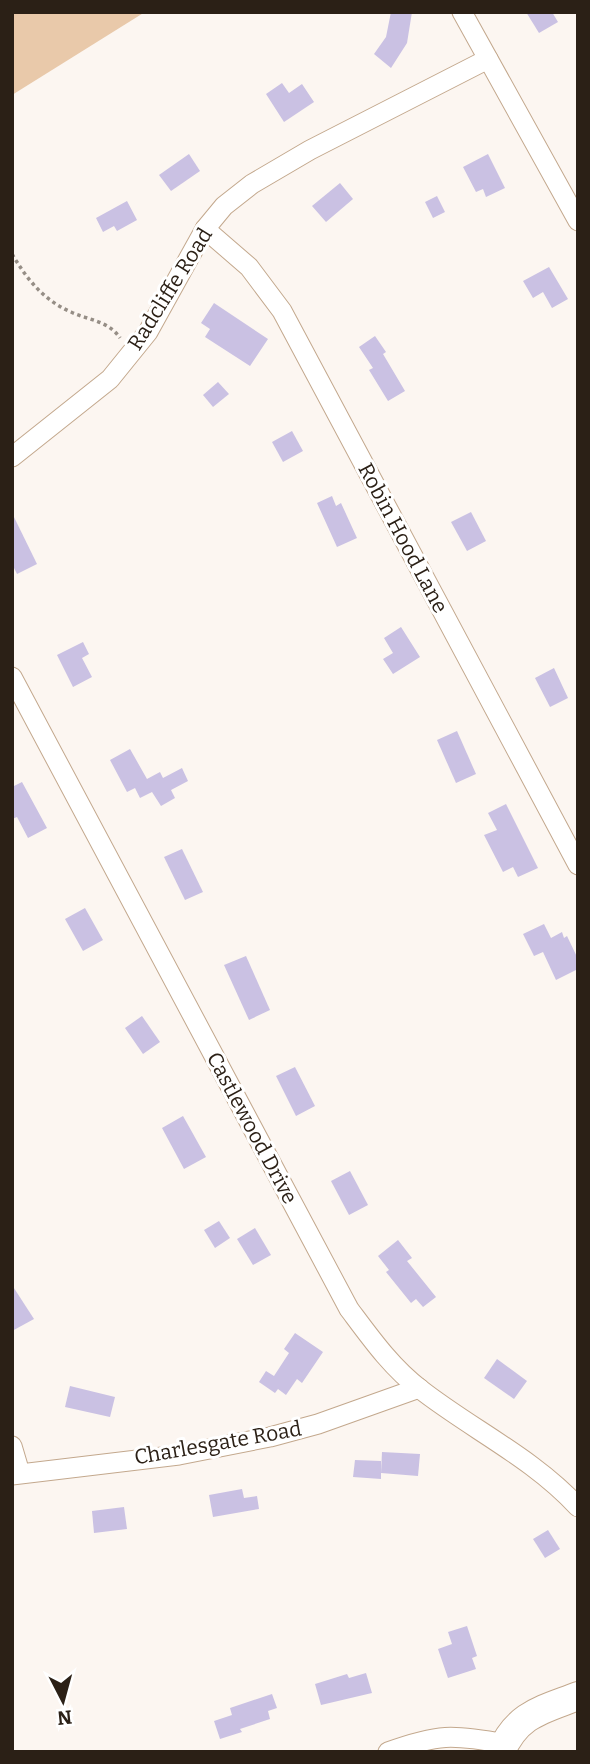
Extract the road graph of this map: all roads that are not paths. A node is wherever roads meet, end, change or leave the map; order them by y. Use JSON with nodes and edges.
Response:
{"nodes":[{"id":1,"x":462,"y":12,"type":"edge"},
{"id":2,"x":488,"y":59,"type":"junction"},
{"id":3,"x":578,"y":221,"type":"edge"},
{"id":4,"x":205,"y":229,"type":"junction"},
{"id":5,"x":12,"y":457,"type":"edge"},
{"id":6,"x":12,"y":677,"type":"edge"},
{"id":7,"x":578,"y":865,"type":"edge"},
{"id":8,"x":419,"y":1388,"type":"junction"},
{"id":9,"x":12,"y":1446,"type":"edge"},
{"id":10,"x":16,"y":1474,"type":"edge"},
{"id":11,"x":578,"y":1507,"type":"edge"},
{"id":12,"x":578,"y":1696,"type":"edge"},
{"id":13,"x":503,"y":1748,"type":"edge"},
{"id":14,"x":388,"y":1752,"type":"edge"}],
"edges":[{"from":1,"to":2,"type":"street"},
{"from":2,"to":3,"type":"street"},
{"from":2,"to":4,"type":"street","name":"Radcliffe Road"},
{"from":4,"to":5,"type":"street","name":"Radcliffe Road"},
{"from":4,"to":7,"type":"street","name":"Robin Hood Lane"},
{"from":6,"to":8,"type":"street","name":"Castlewood Drive"},
{"from":8,"to":10,"type":"street","name":"Charlesgate Road"},
{"from":8,"to":11,"type":"street","name":"Castlewood Drive"},
{"from":9,"to":10,"type":"street"},
{"from":12,"to":13,"type":"street"},
{"from":13,"to":14,"type":"street"}]}
